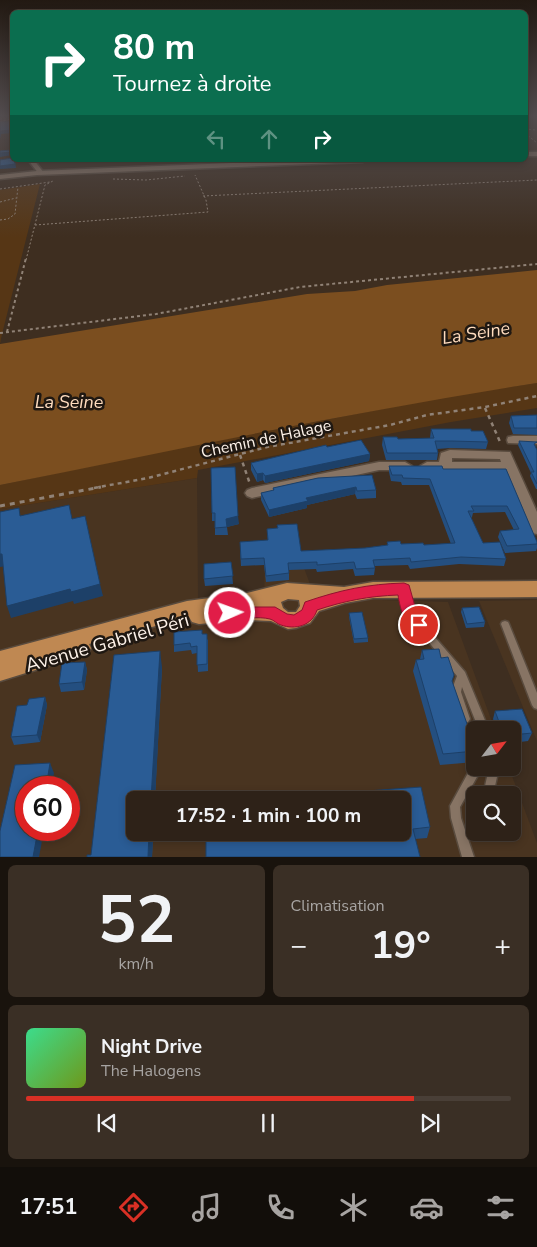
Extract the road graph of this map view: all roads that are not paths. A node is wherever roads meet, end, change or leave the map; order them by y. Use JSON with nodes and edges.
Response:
{"nodes":[{"id":1,"x":32,"y":162,"type":"edge"},
{"id":2,"x":322,"y":162,"type":"edge"},
{"id":3,"x":39,"y":173,"type":"junction"},
{"id":4,"x":0,"y":177,"type":"edge"},
{"id":5,"x":513,"y":440,"type":"dead end"},
{"id":6,"x":537,"y":440,"type":"edge"},
{"id":7,"x":252,"y":492,"type":"road end"},
{"id":8,"x":531,"y":502,"type":"edge"},
{"id":9,"x":537,"y":529,"type":"edge"},
{"id":10,"x":537,"y":588,"type":"edge"},
{"id":11,"x":404,"y":589,"type":"junction"},
{"id":12,"x":307,"y":600,"type":"junction"},
{"id":13,"x":276,"y":604,"type":"junction"},
{"id":14,"x":505,"y":624,"type":"dead end"},
{"id":15,"x":1,"y":667,"type":"edge"},
{"id":16,"x":462,"y":675,"type":"junction"},
{"id":17,"x":537,"y":706,"type":"edge"},
{"id":18,"x":466,"y":721,"type":"edge"},
{"id":19,"x":480,"y":721,"type":"edge"},
{"id":20,"x":472,"y":776,"type":"edge"},
{"id":21,"x":468,"y":857,"type":"edge"}],
"edges":[{"from":1,"to":3,"type":"street"},
{"from":2,"to":3,"type":"main road"},
{"from":3,"to":4,"type":"main road"},
{"from":5,"to":6,"type":"street"},
{"from":7,"to":8,"type":"street"},
{"from":8,"to":9,"type":"street"},
{"from":10,"to":11,"type":"main road","name":"Avenue Gabriel Péri"},
{"from":11,"to":12,"type":"main road","name":"Avenue Gabriel Péri"},
{"from":11,"to":16,"type":"lane"},
{"from":12,"to":13,"type":"main road","name":"Avenue Gabriel Péri"},
{"from":12,"to":13,"type":"main road","name":"Avenue Gabriel Péri"},
{"from":13,"to":15,"type":"main road","name":"Avenue Gabriel Péri"},
{"from":14,"to":17,"type":"lane"},
{"from":16,"to":18,"type":"lane"},
{"from":16,"to":19,"type":"lane"},
{"from":20,"to":21,"type":"lane"}]}
